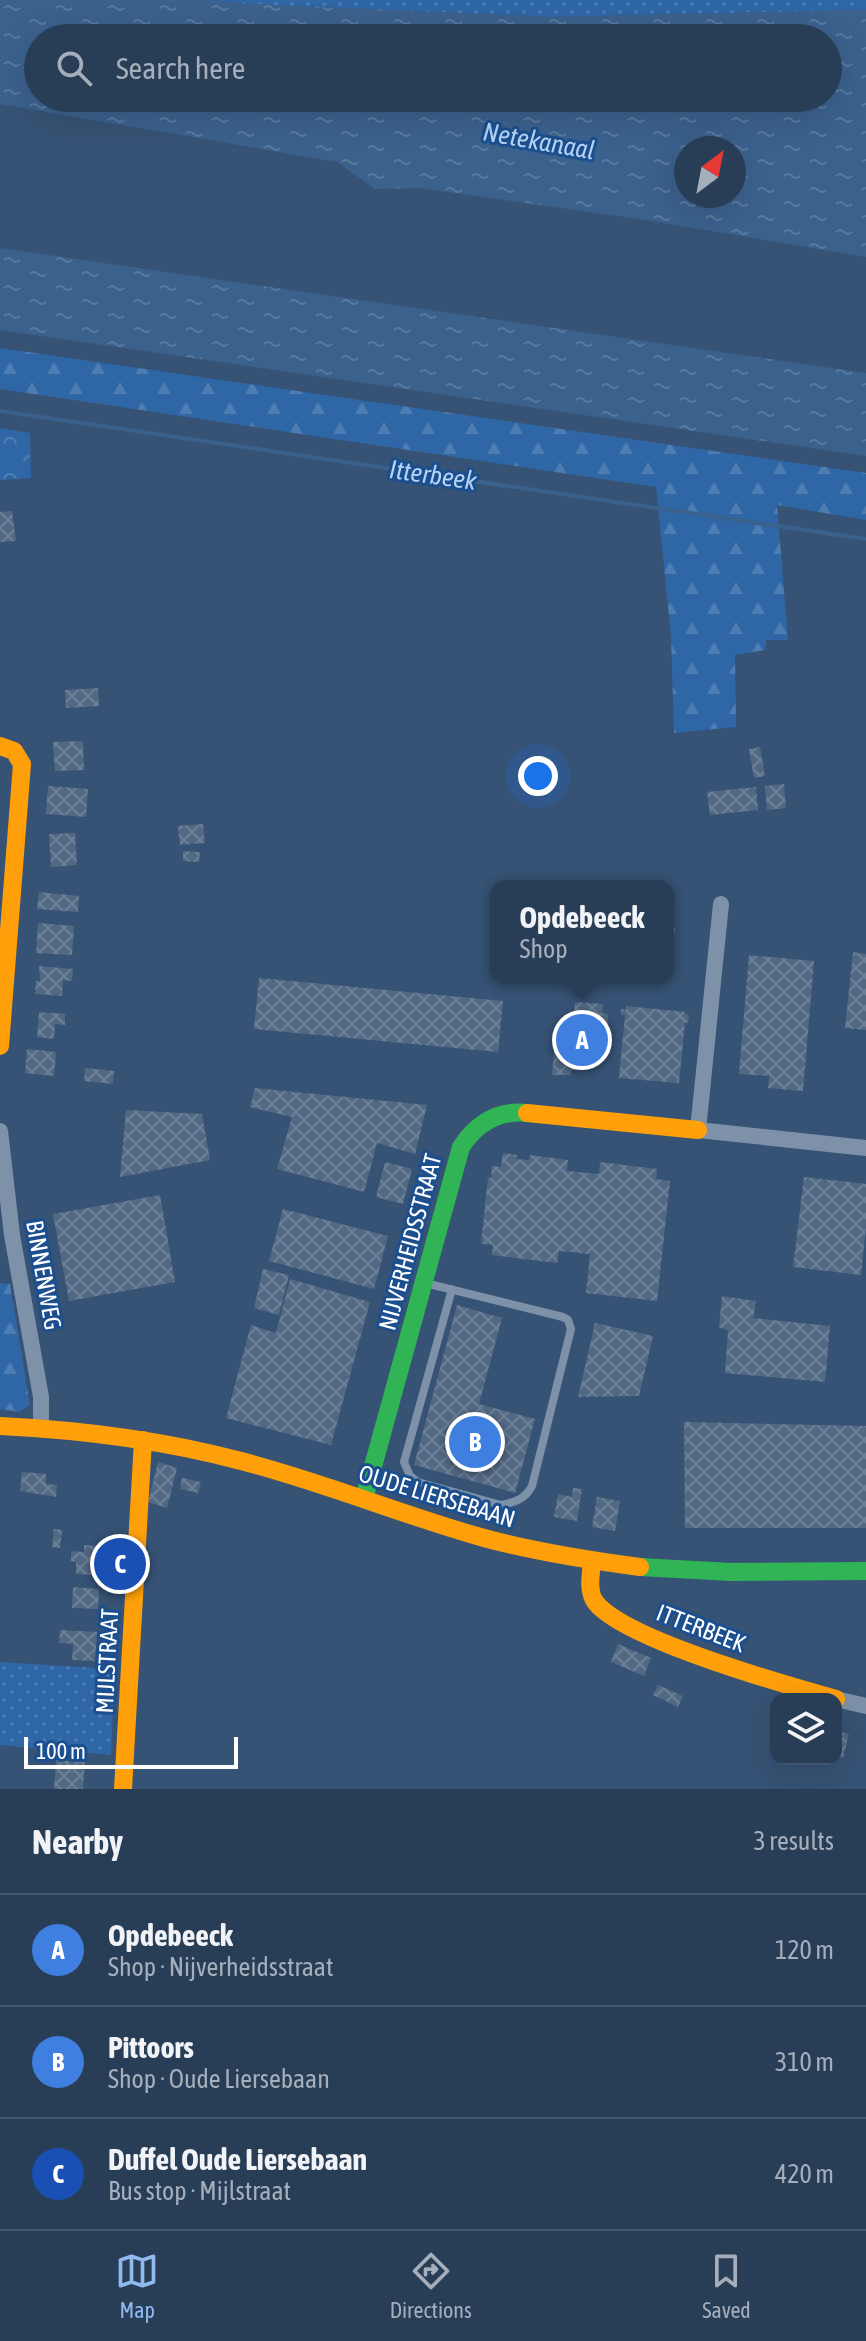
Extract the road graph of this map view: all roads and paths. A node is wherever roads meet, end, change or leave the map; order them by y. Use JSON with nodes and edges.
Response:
{"nodes":[{"id":1,"x":0,"y":746,"type":"edge"},
{"id":2,"x":721,"y":904,"type":"dead end"},
{"id":3,"x":0,"y":1046,"type":"edge"},
{"id":4,"x":698,"y":1130,"type":"junction"},
{"id":5,"x":0,"y":1131,"type":"edge"},
{"id":6,"x":866,"y":1148,"type":"edge"},
{"id":7,"x":424,"y":1282,"type":"junction"},
{"id":8,"x":452,"y":1289,"type":"junction"},
{"id":9,"x":0,"y":1426,"type":"edge"},
{"id":10,"x":41,"y":1428,"type":"junction"},
{"id":11,"x":143,"y":1440,"type":"junction"},
{"id":12,"x":364,"y":1499,"type":"junction"},
{"id":13,"x":592,"y":1561,"type":"junction"},
{"id":14,"x":866,"y":1571,"type":"edge"},
{"id":15,"x":811,"y":1693,"type":"edge"},
{"id":16,"x":842,"y":1700,"type":"edge"},
{"id":17,"x":866,"y":1706,"type":"edge"},
{"id":18,"x":123,"y":1789,"type":"edge"}],
"edges":[{"from":1,"to":3,"type":"street"},
{"from":2,"to":4,"type":"street"},
{"from":4,"to":6,"type":"street","name":"NIJVERHEIDSSTRAAT"},
{"from":4,"to":7,"type":"street","name":"NIJVERHEIDSSTRAAT"},
{"from":5,"to":10,"type":"street","name":"BINNENWEG"},
{"from":7,"to":8,"type":"lane"},
{"from":7,"to":12,"type":"street","name":"NIJVERHEIDSSTRAAT"},
{"from":8,"to":8,"type":"lane"},
{"from":9,"to":10,"type":"street","name":"OUDE LIERSEBAAN"},
{"from":10,"to":11,"type":"street","name":"OUDE LIERSEBAAN"},
{"from":11,"to":12,"type":"street","name":"OUDE LIERSEBAAN"},
{"from":11,"to":18,"type":"street","name":"MIJLSTRAAT"},
{"from":12,"to":13,"type":"street","name":"OUDE LIERSEBAAN"},
{"from":13,"to":14,"type":"street","name":"OUDE LIERSEBAAN"},
{"from":13,"to":15,"type":"street","name":"ITTERBEEK"},
{"from":16,"to":17,"type":"street","name":"ITTERBEEK"}]}
